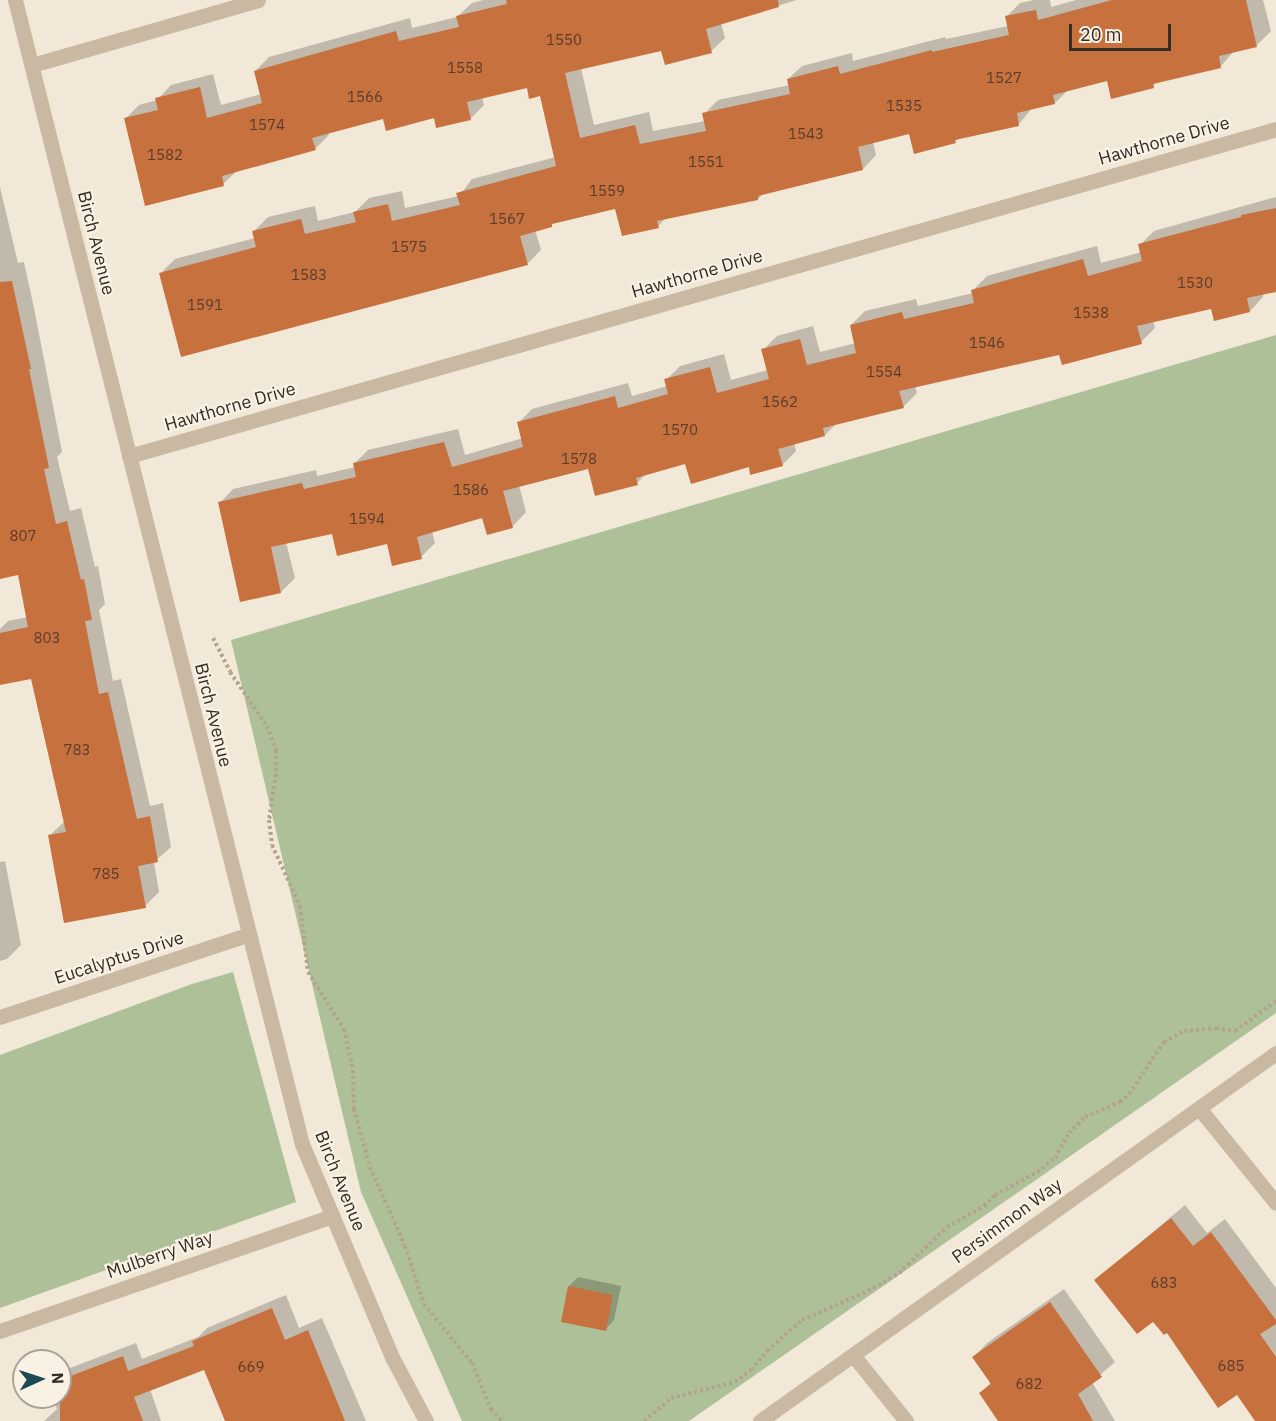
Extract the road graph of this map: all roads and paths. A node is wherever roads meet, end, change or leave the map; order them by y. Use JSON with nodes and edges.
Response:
{"nodes":[{"id":1,"x":15,"y":0,"type":"edge"},
{"id":2,"x":258,"y":0,"type":"edge"},
{"id":3,"x":32,"y":65,"type":"junction"},
{"id":4,"x":1276,"y":129,"type":"edge"},
{"id":5,"x":129,"y":456,"type":"junction"},
{"id":6,"x":213,"y":638,"type":"dead end"},
{"id":7,"x":249,"y":934,"type":"junction"},
{"id":8,"x":1276,"y":1001,"type":"edge"},
{"id":9,"x":0,"y":1017,"type":"edge"},
{"id":10,"x":1276,"y":1053,"type":"edge"},
{"id":11,"x":1199,"y":1108,"type":"junction"},
{"id":12,"x":1276,"y":1203,"type":"edge"},
{"id":13,"x":332,"y":1216,"type":"junction"},
{"id":14,"x":0,"y":1331,"type":"edge"},
{"id":15,"x":853,"y":1355,"type":"junction"},
{"id":16,"x":426,"y":1421,"type":"edge"},
{"id":17,"x":502,"y":1421,"type":"edge"},
{"id":18,"x":644,"y":1421,"type":"edge"},
{"id":19,"x":760,"y":1421,"type":"edge"},
{"id":20,"x":906,"y":1421,"type":"edge"}],
"edges":[{"from":1,"to":3,"type":"street","name":"Birch Avenue"},
{"from":2,"to":3,"type":"street"},
{"from":3,"to":5,"type":"street","name":"Birch Avenue"},
{"from":4,"to":5,"type":"street","name":"Hawthorne Drive"},
{"from":5,"to":7,"type":"street","name":"Birch Avenue"},
{"from":6,"to":17,"type":"path"},
{"from":7,"to":9,"type":"street","name":"Eucalyptus Drive"},
{"from":7,"to":13,"type":"street","name":"Birch Avenue"},
{"from":8,"to":18,"type":"path"},
{"from":10,"to":11,"type":"street","name":"Persimmon Way"},
{"from":11,"to":12,"type":"street"},
{"from":11,"to":15,"type":"street","name":"Persimmon Way"},
{"from":13,"to":14,"type":"street","name":"Mulberry Way"},
{"from":13,"to":16,"type":"street","name":"Birch Avenue"},
{"from":15,"to":19,"type":"street","name":"Persimmon Way"},
{"from":15,"to":20,"type":"street"}]}
